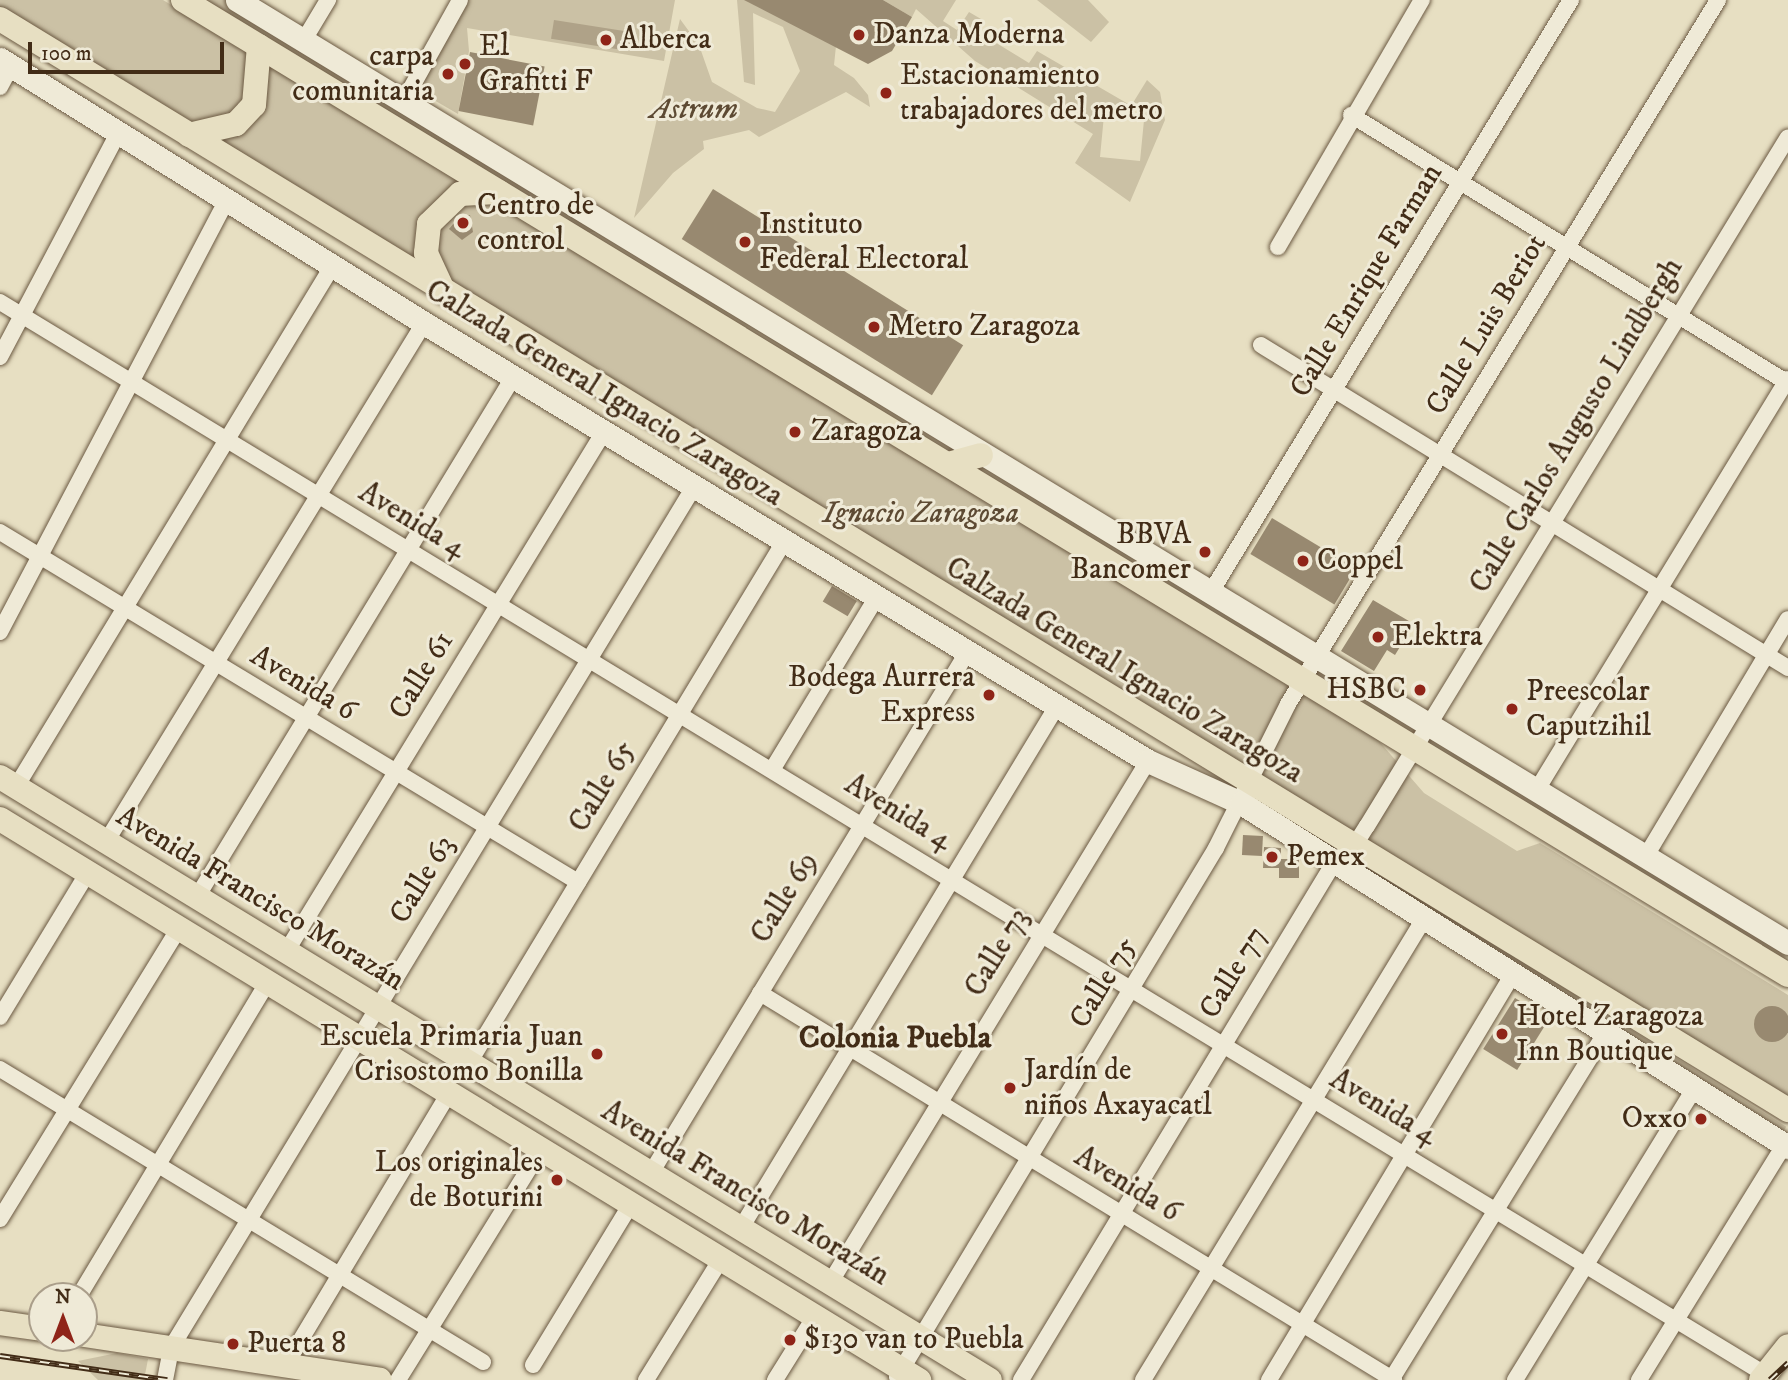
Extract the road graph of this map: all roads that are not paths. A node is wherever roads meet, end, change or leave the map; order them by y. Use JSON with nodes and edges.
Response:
{"nodes":[{"id":1,"x":183,"y":0,"type":"edge"},
{"id":2,"x":237,"y":0,"type":"edge"},
{"id":3,"x":328,"y":0,"type":"edge"},
{"id":4,"x":460,"y":0,"type":"edge"},
{"id":5,"x":1422,"y":0,"type":"edge"},
{"id":6,"x":1571,"y":0,"type":"edge"},
{"id":7,"x":1718,"y":0,"type":"edge"},
{"id":8,"x":0,"y":19,"type":"edge"},
{"id":9,"x":304,"y":40,"type":"junction"},
{"id":10,"x":259,"y":46,"type":"junction"},
{"id":11,"x":6,"y":62,"type":"edge"},
{"id":12,"x":0,"y":87,"type":"edge"},
{"id":13,"x":405,"y":99,"type":"junction"},
{"id":14,"x":1351,"y":115,"type":"junction"},
{"id":15,"x":119,"y":131,"type":"junction"},
{"id":16,"x":189,"y":135,"type":"junction"},
{"id":17,"x":1788,"y":136,"type":"edge"},
{"id":18,"x":1459,"y":183,"type":"junction"},
{"id":19,"x":500,"y":192,"type":"junction"},
{"id":20,"x":228,"y":199,"type":"junction"},
{"id":21,"x":1278,"y":247,"type":"dead end"},
{"id":22,"x":1567,"y":248,"type":"junction"},
{"id":23,"x":333,"y":265,"type":"junction"},
{"id":24,"x":444,"y":293,"type":"junction"},
{"id":25,"x":0,"y":302,"type":"edge"},
{"id":26,"x":22,"y":316,"type":"junction"},
{"id":27,"x":1677,"y":316,"type":"junction"},
{"id":28,"x":424,"y":323,"type":"junction"},
{"id":29,"x":1261,"y":345,"type":"dead end"},
{"id":30,"x":0,"y":357,"type":"edge"},
{"id":31,"x":514,"y":376,"type":"junction"},
{"id":32,"x":1787,"y":382,"type":"edge"},
{"id":33,"x":131,"y":383,"type":"junction"},
{"id":34,"x":1334,"y":390,"type":"junction"},
{"id":35,"x":605,"y":430,"type":"junction"},
{"id":36,"x":226,"y":441,"type":"junction"},
{"id":37,"x":1440,"y":456,"type":"junction"},
{"id":38,"x":983,"y":457,"type":"junction"},
{"id":39,"x":948,"y":464,"type":"junction"},
{"id":40,"x":695,"y":485,"type":"junction"},
{"id":41,"x":985,"y":486,"type":"junction"},
{"id":42,"x":311,"y":492,"type":"junction"},
{"id":43,"x":1550,"y":525,"type":"junction"},
{"id":44,"x":0,"y":532,"type":"edge"},
{"id":45,"x":785,"y":540,"type":"junction"},
{"id":46,"x":408,"y":551,"type":"junction"},
{"id":47,"x":40,"y":556,"type":"junction"},
{"id":48,"x":1658,"y":590,"type":"junction"},
{"id":49,"x":1211,"y":592,"type":"junction"},
{"id":50,"x":878,"y":595,"type":"junction"},
{"id":51,"x":498,"y":605,"type":"junction"},
{"id":52,"x":125,"y":608,"type":"junction"},
{"id":53,"x":1788,"y":619,"type":"edge"},
{"id":54,"x":0,"y":632,"type":"edge"},
{"id":55,"x":968,"y":651,"type":"junction"},
{"id":56,"x":1766,"y":655,"type":"junction"},
{"id":57,"x":1320,"y":658,"type":"junction"},
{"id":58,"x":589,"y":660,"type":"junction"},
{"id":59,"x":216,"y":664,"type":"junction"},
{"id":60,"x":1788,"y":668,"type":"edge"},
{"id":61,"x":1305,"y":679,"type":"junction"},
{"id":62,"x":1057,"y":706,"type":"junction"},
{"id":63,"x":680,"y":715,"type":"junction"},
{"id":64,"x":305,"y":719,"type":"junction"},
{"id":65,"x":1429,"y":722,"type":"junction"},
{"id":66,"x":1415,"y":745,"type":"junction"},
{"id":67,"x":1148,"y":761,"type":"junction"},
{"id":68,"x":393,"y":766,"type":"junction"},
{"id":69,"x":772,"y":770,"type":"junction"},
{"id":70,"x":8,"y":782,"type":"edge"},
{"id":71,"x":1538,"y":788,"type":"junction"},
{"id":72,"x":1245,"y":794,"type":"junction"},
{"id":73,"x":0,"y":819,"type":"edge"},
{"id":74,"x":862,"y":825,"type":"junction"},
{"id":75,"x":487,"y":828,"type":"junction"},
{"id":76,"x":106,"y":842,"type":"junction"},
{"id":77,"x":1344,"y":855,"type":"junction"},
{"id":78,"x":1646,"y":856,"type":"junction"},
{"id":79,"x":88,"y":872,"type":"junction"},
{"id":80,"x":952,"y":879,"type":"junction"},
{"id":81,"x":578,"y":882,"type":"junction"},
{"id":82,"x":197,"y":897,"type":"junction"},
{"id":83,"x":1422,"y":922,"type":"junction"},
{"id":84,"x":179,"y":928,"type":"junction"},
{"id":85,"x":1047,"y":936,"type":"junction"},
{"id":86,"x":1788,"y":943,"type":"edge"},
{"id":87,"x":286,"y":951,"type":"junction"},
{"id":88,"x":1754,"y":954,"type":"junction"},
{"id":89,"x":1788,"y":962,"type":"edge"},
{"id":90,"x":1788,"y":975,"type":"edge"},
{"id":91,"x":1510,"y":977,"type":"junction"},
{"id":92,"x":268,"y":982,"type":"junction"},
{"id":93,"x":1133,"y":989,"type":"junction"},
{"id":94,"x":760,"y":993,"type":"junction"},
{"id":95,"x":378,"y":1007,"type":"junction"},
{"id":96,"x":0,"y":1017,"type":"edge"},
{"id":97,"x":1605,"y":1033,"type":"junction"},
{"id":98,"x":359,"y":1038,"type":"junction"},
{"id":99,"x":1224,"y":1044,"type":"junction"},
{"id":100,"x":850,"y":1048,"type":"junction"},
{"id":101,"x":469,"y":1063,"type":"junction"},
{"id":102,"x":0,"y":1069,"type":"edge"},
{"id":103,"x":1694,"y":1089,"type":"junction"},
{"id":104,"x":449,"y":1093,"type":"junction"},
{"id":105,"x":1315,"y":1099,"type":"junction"},
{"id":106,"x":940,"y":1103,"type":"junction"},
{"id":107,"x":67,"y":1110,"type":"junction"},
{"id":108,"x":1788,"y":1110,"type":"edge"},
{"id":109,"x":1786,"y":1146,"type":"edge"},
{"id":110,"x":541,"y":1149,"type":"junction"},
{"id":111,"x":1405,"y":1154,"type":"junction"},
{"id":112,"x":1031,"y":1159,"type":"junction"},
{"id":113,"x":158,"y":1166,"type":"junction"},
{"id":114,"x":651,"y":1173,"type":"junction"},
{"id":115,"x":631,"y":1204,"type":"junction"},
{"id":116,"x":1496,"y":1209,"type":"junction"},
{"id":117,"x":1121,"y":1214,"type":"junction"},
{"id":118,"x":0,"y":1219,"type":"edge"},
{"id":119,"x":248,"y":1220,"type":"junction"},
{"id":120,"x":741,"y":1228,"type":"junction"},
{"id":121,"x":721,"y":1259,"type":"junction"},
{"id":122,"x":1586,"y":1266,"type":"junction"},
{"id":123,"x":1211,"y":1269,"type":"junction"},
{"id":124,"x":339,"y":1275,"type":"junction"},
{"id":125,"x":87,"y":1282,"type":"edge"},
{"id":126,"x":830,"y":1283,"type":"junction"},
{"id":127,"x":815,"y":1316,"type":"junction"},
{"id":128,"x":1676,"y":1321,"type":"junction"},
{"id":129,"x":0,"y":1322,"type":"edge"},
{"id":130,"x":1303,"y":1325,"type":"junction"},
{"id":131,"x":28,"y":1327,"type":"edge"},
{"id":132,"x":429,"y":1330,"type":"junction"},
{"id":133,"x":98,"y":1337,"type":"edge"},
{"id":134,"x":921,"y":1338,"type":"junction"},
{"id":135,"x":1788,"y":1346,"type":"edge"},
{"id":136,"x":171,"y":1348,"type":"junction"},
{"id":137,"x":483,"y":1362,"type":"dead end"},
{"id":138,"x":533,"y":1365,"type":"dead end"},
{"id":139,"x":285,"y":1366,"type":"junction"},
{"id":140,"x":906,"y":1376,"type":"edge"},
{"id":141,"x":1763,"y":1378,"type":"edge"},
{"id":142,"x":165,"y":1380,"type":"edge"},
{"id":143,"x":380,"y":1380,"type":"edge"},
{"id":144,"x":398,"y":1380,"type":"edge"},
{"id":145,"x":646,"y":1380,"type":"edge"},
{"id":146,"x":775,"y":1380,"type":"edge"},
{"id":147,"x":990,"y":1380,"type":"edge"},
{"id":148,"x":1021,"y":1380,"type":"edge"},
{"id":149,"x":1143,"y":1380,"type":"edge"},
{"id":150,"x":1269,"y":1380,"type":"edge"},
{"id":151,"x":1392,"y":1380,"type":"edge"},
{"id":152,"x":1515,"y":1380,"type":"edge"},
{"id":153,"x":1639,"y":1380,"type":"edge"}],
"edges":[{"from":1,"to":10,"type":"main road"},
{"from":2,"to":9,"type":"main road"},
{"from":3,"to":9,"type":"street"},
{"from":4,"to":13,"type":"street"},
{"from":5,"to":14,"type":"street"},
{"from":6,"to":18,"type":"street","name":"Calle Enrique Farman"},
{"from":7,"to":22,"type":"street","name":"Calle Luis Beriot"},
{"from":8,"to":16,"type":"main road","name":"Calzada General Ignacio Zaragoza"},
{"from":9,"to":13,"type":"main road"},
{"from":10,"to":16,"type":"main road"},
{"from":10,"to":19,"type":"main road"},
{"from":11,"to":12,"type":"street"},
{"from":11,"to":15,"type":"main road","name":"Calzada General Ignacio Zaragoza"},
{"from":13,"to":38,"type":"main road"},
{"from":14,"to":18,"type":"street"},
{"from":14,"to":21,"type":"street"},
{"from":15,"to":20,"type":"main road","name":"Calzada General Ignacio Zaragoza"},
{"from":15,"to":26,"type":"street"},
{"from":16,"to":24,"type":"main road","name":"Calzada General Ignacio Zaragoza"},
{"from":17,"to":27,"type":"street","name":"Calle Carlos Augusto Lindbergh"},
{"from":18,"to":22,"type":"street"},
{"from":18,"to":34,"type":"street","name":"Calle Enrique Farman"},
{"from":19,"to":24,"type":"main road"},
{"from":19,"to":39,"type":"main road"},
{"from":20,"to":23,"type":"main road","name":"Calzada General Ignacio Zaragoza"},
{"from":20,"to":33,"type":"street"},
{"from":22,"to":27,"type":"street"},
{"from":22,"to":37,"type":"street","name":"Calle Luis Beriot"},
{"from":23,"to":28,"type":"main road","name":"Calzada General Ignacio Zaragoza"},
{"from":23,"to":36,"type":"street"},
{"from":24,"to":72,"type":"main road","name":"Calzada General Ignacio Zaragoza"},
{"from":25,"to":26,"type":"street","name":"Avenida 4"},
{"from":26,"to":30,"type":"street"},
{"from":26,"to":33,"type":"street","name":"Avenida 4"},
{"from":27,"to":32,"type":"street"},
{"from":27,"to":43,"type":"street","name":"Calle Carlos Augusto Lindbergh"},
{"from":28,"to":31,"type":"main road","name":"Calzada General Ignacio Zaragoza"},
{"from":28,"to":42,"type":"street"},
{"from":29,"to":34,"type":"street"},
{"from":31,"to":35,"type":"main road","name":"Calzada General Ignacio Zaragoza"},
{"from":31,"to":46,"type":"street"},
{"from":32,"to":48,"type":"street"},
{"from":33,"to":36,"type":"street","name":"Avenida 4"},
{"from":33,"to":47,"type":"street"},
{"from":34,"to":37,"type":"street"},
{"from":34,"to":49,"type":"street","name":"Calle Enrique Farman"},
{"from":35,"to":40,"type":"main road","name":"Calzada General Ignacio Zaragoza"},
{"from":35,"to":51,"type":"street","name":"Calle 61"},
{"from":36,"to":42,"type":"street","name":"Avenida 4"},
{"from":36,"to":52,"type":"street"},
{"from":37,"to":43,"type":"street"},
{"from":37,"to":57,"type":"street","name":"Calle Luis Beriot"},
{"from":38,"to":39,"type":"main road"},
{"from":38,"to":41,"type":"main road"},
{"from":38,"to":49,"type":"main road"},
{"from":39,"to":41,"type":"main road"},
{"from":40,"to":45,"type":"main road","name":"Calzada General Ignacio Zaragoza"},
{"from":40,"to":58,"type":"street","name":"Calle 63"},
{"from":41,"to":61,"type":"main road"},
{"from":42,"to":46,"type":"street","name":"Avenida 4"},
{"from":42,"to":59,"type":"street"},
{"from":43,"to":48,"type":"street"},
{"from":43,"to":65,"type":"street","name":"Calle Carlos Augusto Lindbergh"},
{"from":44,"to":47,"type":"street","name":"Avenida 6"},
{"from":45,"to":50,"type":"main road","name":"Calzada General Ignacio Zaragoza"},
{"from":45,"to":63,"type":"street","name":"Calle 65"},
{"from":46,"to":51,"type":"street","name":"Avenida 4"},
{"from":46,"to":64,"type":"street"},
{"from":47,"to":52,"type":"street","name":"Avenida 6"},
{"from":47,"to":54,"type":"street"},
{"from":48,"to":56,"type":"street"},
{"from":48,"to":71,"type":"street"},
{"from":49,"to":57,"type":"main road"},
{"from":50,"to":55,"type":"main road","name":"Calzada General Ignacio Zaragoza"},
{"from":50,"to":69,"type":"street"},
{"from":51,"to":58,"type":"street","name":"Avenida 4"},
{"from":51,"to":68,"type":"street","name":"Calle 61"},
{"from":52,"to":59,"type":"street","name":"Avenida 6"},
{"from":52,"to":70,"type":"street"},
{"from":53,"to":56,"type":"street"},
{"from":55,"to":62,"type":"main road","name":"Calzada General Ignacio Zaragoza"},
{"from":55,"to":74,"type":"street","name":"Calle 69"},
{"from":56,"to":60,"type":"street"},
{"from":56,"to":78,"type":"street"},
{"from":57,"to":61,"type":"street","name":"Calle Luis Beriot"},
{"from":57,"to":65,"type":"main road"},
{"from":58,"to":63,"type":"street","name":"Avenida 4"},
{"from":58,"to":75,"type":"street","name":"Calle 63"},
{"from":59,"to":64,"type":"street","name":"Avenida 6"},
{"from":59,"to":76,"type":"street"},
{"from":61,"to":66,"type":"main road"},
{"from":61,"to":72,"type":"street","name":"Calle 75"},
{"from":62,"to":67,"type":"main road","name":"Calzada General Ignacio Zaragoza"},
{"from":62,"to":80,"type":"street"},
{"from":63,"to":69,"type":"street","name":"Avenida 4"},
{"from":63,"to":81,"type":"street","name":"Calle 65"},
{"from":64,"to":68,"type":"street","name":"Avenida 6"},
{"from":64,"to":82,"type":"street"},
{"from":65,"to":66,"type":"street","name":"Calle Carlos Augusto Lindbergh"},
{"from":65,"to":71,"type":"main road"},
{"from":66,"to":77,"type":"street","name":"Calle 77"},
{"from":66,"to":88,"type":"main road"},
{"from":67,"to":72,"type":"main road","name":"Calzada General Ignacio Zaragoza"},
{"from":67,"to":85,"type":"street","name":"Calle 73"},
{"from":68,"to":75,"type":"street","name":"Avenida 6"},
{"from":68,"to":87,"type":"street","name":"Calle 61"},
{"from":69,"to":74,"type":"street","name":"Avenida 4"},
{"from":70,"to":76,"type":"main road","name":"Avenida Francisco Morazán"},
{"from":71,"to":78,"type":"main road"},
{"from":72,"to":77,"type":"main road","name":"Calzada General Ignacio Zaragoza"},
{"from":72,"to":93,"type":"street","name":"Calle 75"},
{"from":73,"to":79,"type":"main road"},
{"from":74,"to":80,"type":"street","name":"Avenida 4"},
{"from":74,"to":94,"type":"street","name":"Calle 69"},
{"from":75,"to":81,"type":"street","name":"Avenida 6"},
{"from":75,"to":95,"type":"street","name":"Calle 63"},
{"from":76,"to":82,"type":"main road","name":"Avenida Francisco Morazán"},
{"from":77,"to":83,"type":"main road","name":"Calzada General Ignacio Zaragoza"},
{"from":77,"to":99,"type":"street","name":"Calle 77"},
{"from":77,"to":108,"type":"main road","name":"Calzada General Ignacio Zaragoza"},
{"from":78,"to":86,"type":"main road"},
{"from":79,"to":84,"type":"main road"},
{"from":79,"to":96,"type":"street"},
{"from":80,"to":85,"type":"street","name":"Avenida 4"},
{"from":80,"to":100,"type":"street"},
{"from":81,"to":101,"type":"street","name":"Calle 65"},
{"from":82,"to":87,"type":"main road","name":"Avenida Francisco Morazán"},
{"from":83,"to":91,"type":"main road","name":"Calzada General Ignacio Zaragoza"},
{"from":83,"to":105,"type":"street"},
{"from":84,"to":92,"type":"main road"},
{"from":84,"to":107,"type":"street"},
{"from":85,"to":93,"type":"street","name":"Avenida 4"},
{"from":85,"to":106,"type":"street","name":"Calle 73"},
{"from":87,"to":95,"type":"main road","name":"Avenida Francisco Morazán"},
{"from":88,"to":89,"type":"main road"},
{"from":88,"to":90,"type":"main road"},
{"from":91,"to":97,"type":"main road","name":"Calzada General Ignacio Zaragoza"},
{"from":91,"to":111,"type":"street"},
{"from":92,"to":98,"type":"main road"},
{"from":92,"to":113,"type":"street"},
{"from":93,"to":99,"type":"street","name":"Avenida 4"},
{"from":93,"to":112,"type":"street","name":"Calle 75"},
{"from":94,"to":100,"type":"street","name":"Avenida 6"},
{"from":94,"to":114,"type":"street","name":"Calle 69"},
{"from":95,"to":98,"type":"street","name":"Calle 63"},
{"from":95,"to":101,"type":"main road","name":"Avenida Francisco Morazán"},
{"from":97,"to":103,"type":"main road","name":"Calzada General Ignacio Zaragoza"},
{"from":97,"to":116,"type":"street"},
{"from":98,"to":104,"type":"main road"},
{"from":98,"to":119,"type":"street","name":"Calle 63"},
{"from":99,"to":105,"type":"street","name":"Avenida 4"},
{"from":99,"to":117,"type":"street","name":"Calle 77"},
{"from":100,"to":106,"type":"street","name":"Avenida 6"},
{"from":100,"to":120,"type":"street"},
{"from":101,"to":114,"type":"main road","name":"Avenida Francisco Morazán"},
{"from":102,"to":107,"type":"street"},
{"from":103,"to":109,"type":"main road","name":"Calzada General Ignacio Zaragoza"},
{"from":103,"to":122,"type":"street"},
{"from":104,"to":110,"type":"main road"},
{"from":104,"to":124,"type":"street"},
{"from":105,"to":111,"type":"street","name":"Avenida 4"},
{"from":105,"to":123,"type":"street"},
{"from":106,"to":112,"type":"street","name":"Avenida 6"},
{"from":106,"to":126,"type":"street","name":"Calle 73"},
{"from":107,"to":113,"type":"street"},
{"from":107,"to":118,"type":"street"},
{"from":109,"to":128,"type":"street"},
{"from":110,"to":115,"type":"main road"},
{"from":110,"to":132,"type":"street"},
{"from":111,"to":116,"type":"street","name":"Avenida 4"},
{"from":111,"to":130,"type":"street"},
{"from":112,"to":117,"type":"street","name":"Avenida 6"},
{"from":112,"to":134,"type":"street","name":"Calle 75"},
{"from":113,"to":119,"type":"street"},
{"from":113,"to":125,"type":"street"},
{"from":114,"to":120,"type":"main road","name":"Avenida Francisco Morazán"},
{"from":115,"to":121,"type":"main road"},
{"from":115,"to":138,"type":"street"},
{"from":116,"to":122,"type":"street","name":"Avenida 4"},
{"from":116,"to":151,"type":"street"},
{"from":117,"to":123,"type":"street","name":"Avenida 6"},
{"from":117,"to":148,"type":"street","name":"Calle 77"},
{"from":119,"to":124,"type":"street"},
{"from":119,"to":136,"type":"street","name":"Calle 63"},
{"from":120,"to":126,"type":"main road","name":"Avenida Francisco Morazán"},
{"from":121,"to":127,"type":"main road"},
{"from":121,"to":145,"type":"street"},
{"from":122,"to":128,"type":"street","name":"Avenida 4"},
{"from":122,"to":152,"type":"street"},
{"from":123,"to":130,"type":"street","name":"Avenida 6"},
{"from":123,"to":149,"type":"street"},
{"from":124,"to":132,"type":"street"},
{"from":124,"to":139,"type":"street"},
{"from":126,"to":134,"type":"main road","name":"Avenida Francisco Morazán"},
{"from":127,"to":140,"type":"main road"},
{"from":127,"to":146,"type":"street"},
{"from":128,"to":141,"type":"street","name":"Avenida 4"},
{"from":128,"to":153,"type":"street"},
{"from":129,"to":131,"type":"main road"},
{"from":130,"to":150,"type":"street"},
{"from":130,"to":151,"type":"street","name":"Avenida 6"},
{"from":132,"to":137,"type":"street"},
{"from":132,"to":144,"type":"street"},
{"from":133,"to":136,"type":"main road"},
{"from":134,"to":140,"type":"street","name":"Calle 75"},
{"from":134,"to":147,"type":"main road","name":"Avenida Francisco Morazán"},
{"from":135,"to":141,"type":"main road"},
{"from":136,"to":139,"type":"main road"},
{"from":136,"to":142,"type":"street","name":"Calle 63"},
{"from":139,"to":143,"type":"main road"}]}
